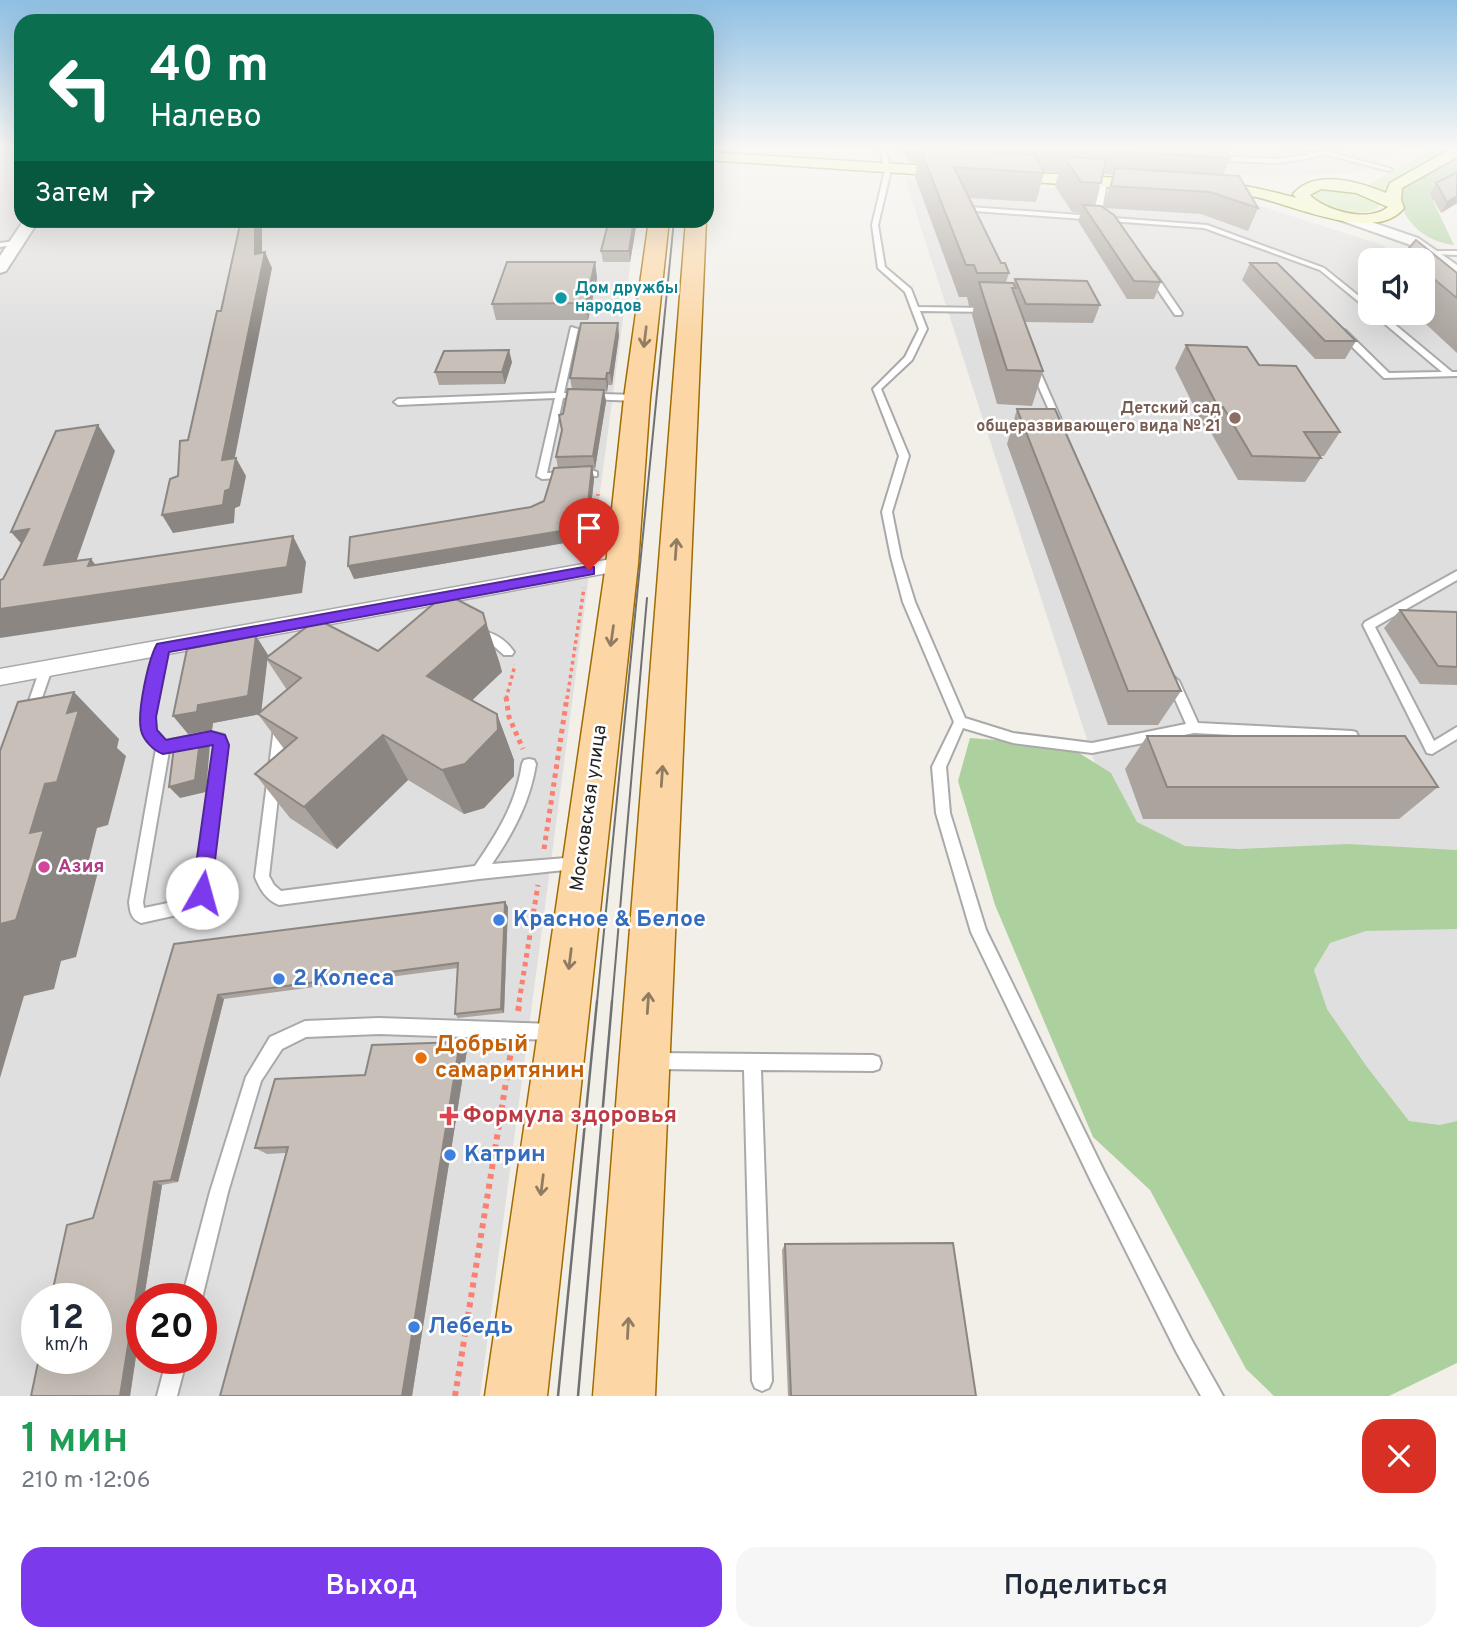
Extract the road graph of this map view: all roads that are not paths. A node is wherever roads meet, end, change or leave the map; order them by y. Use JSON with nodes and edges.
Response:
{"nodes":[{"id":1,"x":880,"y":213,"type":"edge"},
{"id":2,"x":972,"y":213,"type":"edge"},
{"id":3,"x":1045,"y":213,"type":"edge"},
{"id":4,"x":1333,"y":213,"type":"edge"},
{"id":5,"x":1390,"y":213,"type":"edge"},
{"id":6,"x":1400,"y":213,"type":"edge"},
{"id":7,"x":1339,"y":215,"type":"junction"},
{"id":8,"x":1096,"y":216,"type":"junction"},
{"id":9,"x":24,"y":228,"type":"edge"},
{"id":10,"x":658,"y":228,"type":"edge"},
{"id":11,"x":696,"y":228,"type":"edge"},
{"id":12,"x":1115,"y":230,"type":"edge"},
{"id":13,"x":980,"y":235,"type":"edge"},
{"id":14,"x":8,"y":244,"type":"edge"},
{"id":15,"x":1424,"y":248,"type":"edge"},
{"id":16,"x":1430,"y":248,"type":"edge"},
{"id":17,"x":1435,"y":253,"type":"edge"},
{"id":18,"x":1457,"y":253,"type":"edge"},
{"id":19,"x":1435,"y":254,"type":"edge"},
{"id":20,"x":0,"y":268,"type":"edge"},
{"id":21,"x":1148,"y":270,"type":"edge"},
{"id":22,"x":1457,"y":272,"type":"edge"},
{"id":23,"x":1358,"y":299,"type":"edge"},
{"id":24,"x":916,"y":309,"type":"junction"},
{"id":25,"x":996,"y":311,"type":"edge"},
{"id":26,"x":1178,"y":313,"type":"dead end"},
{"id":27,"x":1391,"y":325,"type":"edge"},
{"id":28,"x":1337,"y":327,"type":"edge"},
{"id":29,"x":574,"y":329,"type":"dead end"},
{"id":30,"x":1032,"y":362,"type":"edge"},
{"id":31,"x":1455,"y":377,"type":"edge"},
{"id":32,"x":558,"y":396,"type":"junction"},
{"id":33,"x":638,"y":398,"type":"junction"},
{"id":34,"x":398,"y":402,"type":"dead end"},
{"id":35,"x":1065,"y":438,"type":"edge"},
{"id":36,"x":594,"y":474,"type":"edge"},
{"id":37,"x":604,"y":568,"type":"junction"},
{"id":38,"x":1455,"y":580,"type":"edge"},
{"id":39,"x":470,"y":635,"type":"edge"},
{"id":40,"x":162,"y":648,"type":"junction"},
{"id":41,"x":508,"y":652,"type":"road end"},
{"id":42,"x":46,"y":669,"type":"junction"},
{"id":43,"x":0,"y":677,"type":"edge"},
{"id":44,"x":1171,"y":678,"type":"edge"},
{"id":45,"x":281,"y":719,"type":"edge"},
{"id":46,"x":27,"y":722,"type":"edge"},
{"id":47,"x":960,"y":722,"type":"junction"},
{"id":48,"x":1194,"y":728,"type":"junction"},
{"id":49,"x":1457,"y":732,"type":"edge"},
{"id":50,"x":1352,"y":736,"type":"edge"},
{"id":51,"x":163,"y":747,"type":"junction"},
{"id":52,"x":528,"y":764,"type":"road end"},
{"id":53,"x":582,"y":863,"type":"junction"},
{"id":54,"x":479,"y":872,"type":"junction"},
{"id":55,"x":560,"y":1032,"type":"junction"},
{"id":56,"x":645,"y":1061,"type":"junction"},
{"id":57,"x":752,"y":1062,"type":"junction"},
{"id":58,"x":873,"y":1063,"type":"dead end"},
{"id":59,"x":196,"y":1283,"type":"edge"},
{"id":60,"x":173,"y":1374,"type":"edge"},
{"id":61,"x":762,"y":1381,"type":"dead end"},
{"id":62,"x":167,"y":1396,"type":"edge"},
{"id":63,"x":516,"y":1396,"type":"edge"},
{"id":64,"x":624,"y":1396,"type":"edge"},
{"id":65,"x":1213,"y":1396,"type":"edge"}],
"edges":[{"from":1,"to":24,"type":"lane"},
{"from":2,"to":13,"type":"lane"},
{"from":3,"to":8,"type":"lane"},
{"from":4,"to":7,"type":"main road"},
{"from":5,"to":7,"type":"main road"},
{"from":6,"to":16,"type":"street"},
{"from":7,"to":15,"type":"street"},
{"from":8,"to":12,"type":"lane"},
{"from":8,"to":23,"type":"lane"},
{"from":9,"to":14,"type":"street"},
{"from":10,"to":33,"type":"main road","name":"Московская улица","one_way":true},
{"from":56,"to":11,"type":"main road","one_way":true},
{"from":14,"to":20,"type":"street"},
{"from":17,"to":18,"type":"lane"},
{"from":19,"to":22,"type":"street"},
{"from":21,"to":26,"type":"lane"},
{"from":24,"to":25,"type":"lane"},
{"from":24,"to":47,"type":"lane"},
{"from":27,"to":31,"type":"lane"},
{"from":28,"to":31,"type":"lane"},
{"from":29,"to":32,"type":"lane"},
{"from":30,"to":35,"type":"lane"},
{"from":32,"to":33,"type":"lane"},
{"from":32,"to":34,"type":"lane"},
{"from":32,"to":36,"type":"lane"},
{"from":33,"to":37,"type":"main road","name":"Московская улица"},
{"from":37,"to":40,"type":"street"},
{"from":37,"to":53,"type":"main road","name":"Московская улица","one_way":true},
{"from":38,"to":49,"type":"lane"},
{"from":39,"to":41,"type":"lane"},
{"from":40,"to":42,"type":"street"},
{"from":40,"to":51,"type":"lane"},
{"from":42,"to":43,"type":"street"},
{"from":42,"to":46,"type":"lane"},
{"from":44,"to":48,"type":"lane"},
{"from":45,"to":54,"type":"lane"},
{"from":47,"to":48,"type":"lane"},
{"from":47,"to":65,"type":"lane"},
{"from":48,"to":50,"type":"lane"},
{"from":51,"to":51,"type":"lane"},
{"from":52,"to":54,"type":"lane"},
{"from":53,"to":54,"type":"lane"},
{"from":53,"to":55,"type":"main road","name":"Московская улица","one_way":true},
{"from":55,"to":59,"type":"lane"},
{"from":55,"to":63,"type":"main road","name":"Московская улица","one_way":true},
{"from":56,"to":57,"type":"lane"},
{"from":64,"to":56,"type":"main road","one_way":true},
{"from":57,"to":58,"type":"lane"},
{"from":57,"to":61,"type":"lane"},
{"from":60,"to":62,"type":"lane"}]}
